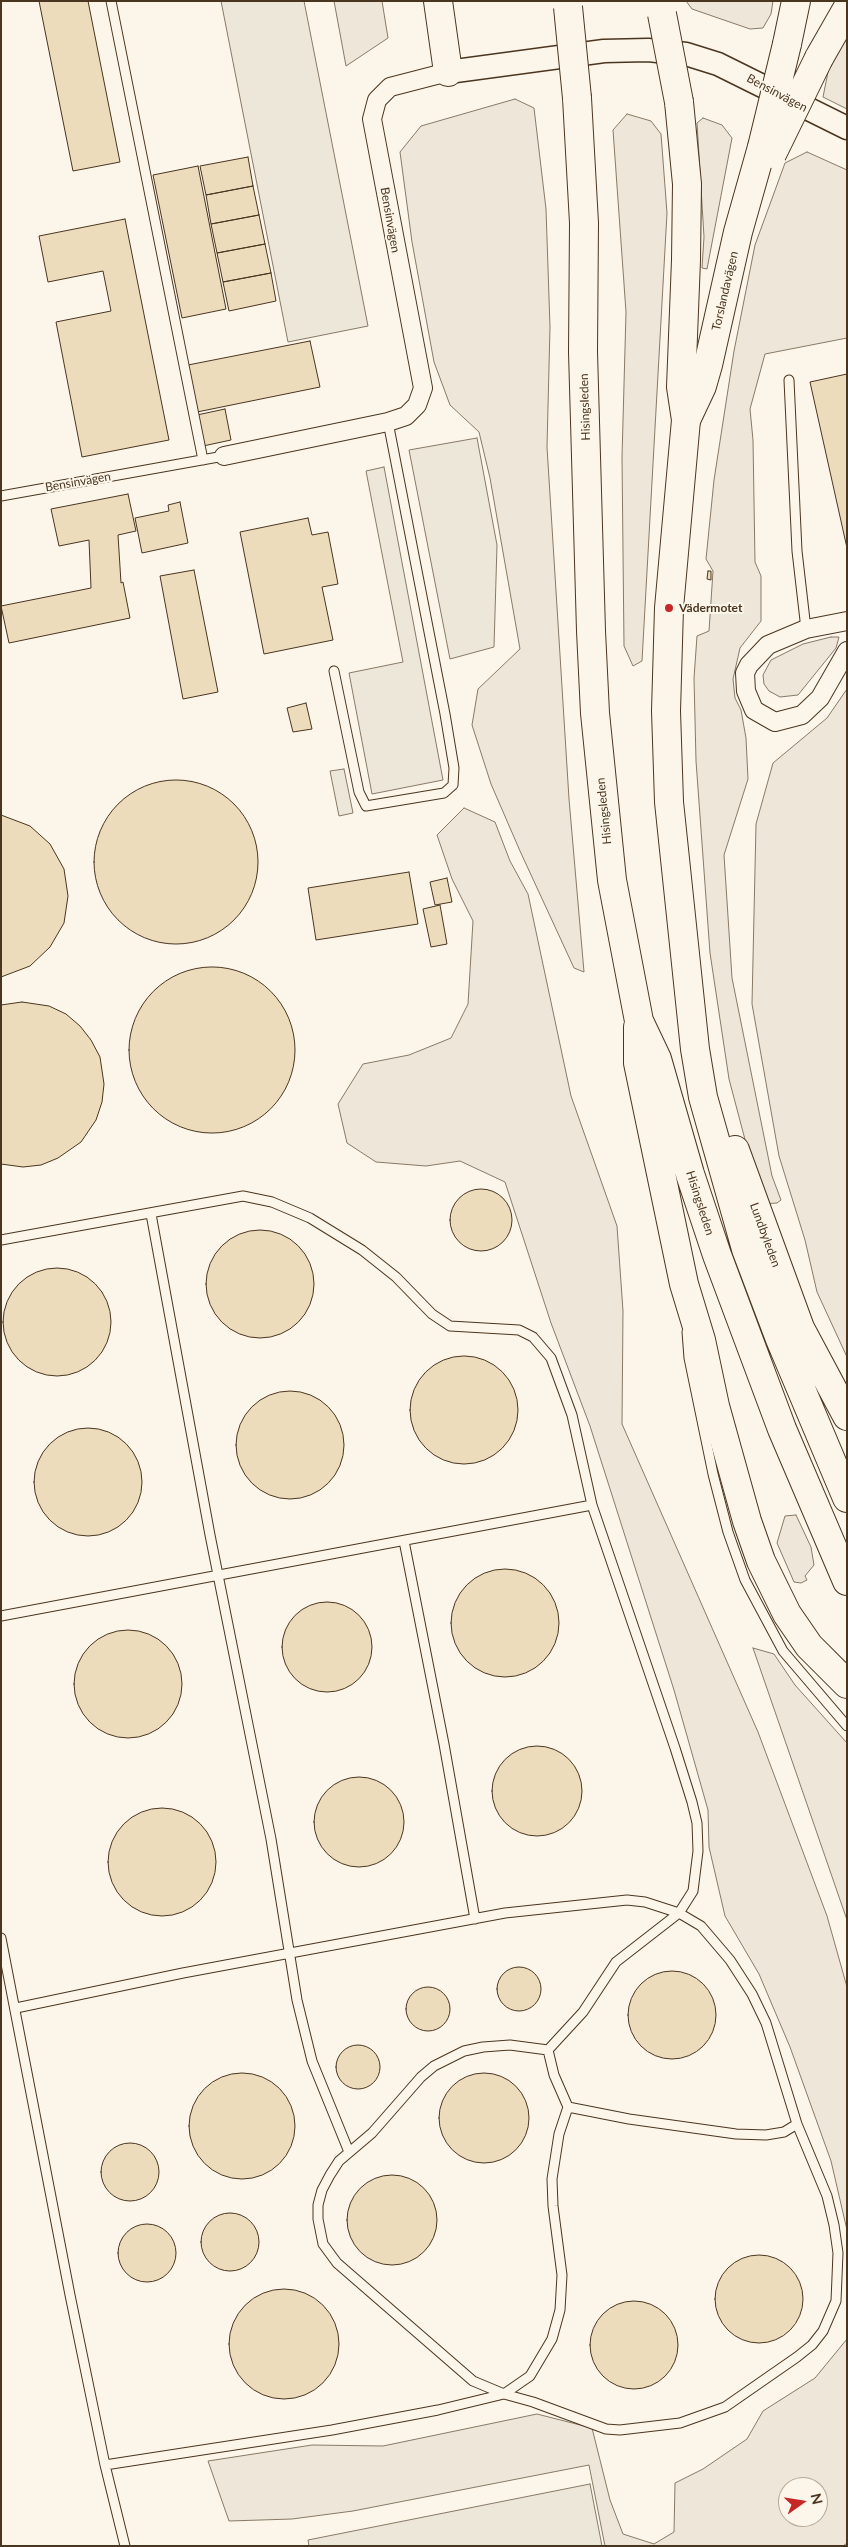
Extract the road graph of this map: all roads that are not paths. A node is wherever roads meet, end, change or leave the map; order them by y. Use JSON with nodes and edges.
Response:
{"nodes":[{"id":1,"x":111,"y":1,"type":"edge"},
{"id":2,"x":438,"y":1,"type":"edge"},
{"id":3,"x":796,"y":1,"type":"edge"},
{"id":4,"x":568,"y":4,"type":"edge"},
{"id":5,"x":660,"y":8,"type":"edge"},
{"id":6,"x":847,"y":9,"type":"edge"},
{"id":7,"x":448,"y":72,"type":"junction"},
{"id":8,"x":847,"y":128,"type":"edge"},
{"id":9,"x":764,"y":154,"type":"junction"},
{"id":10,"x":789,"y":380,"type":"dead end"},
{"id":11,"x":686,"y":420,"type":"junction"},
{"id":12,"x":388,"y":422,"type":"junction"},
{"id":13,"x":224,"y":456,"type":"joint"},
{"id":14,"x":203,"y":460,"type":"junction"},
{"id":15,"x":1,"y":496,"type":"edge"},
{"id":16,"x":847,"y":621,"type":"edge"},
{"id":17,"x":806,"y":629,"type":"junction"},
{"id":18,"x":847,"y":651,"type":"edge"},
{"id":19,"x":334,"y":671,"type":"dead end"},
{"id":20,"x":639,"y":1021,"type":"junction"},
{"id":21,"x":695,"y":1049,"type":"junction"},
{"id":22,"x":151,"y":1214,"type":"junction"},
{"id":23,"x":1,"y":1240,"type":"edge"},
{"id":24,"x":684,"y":1284,"type":"junction"},
{"id":25,"x":847,"y":1416,"type":"edge"},
{"id":26,"x":847,"y":1498,"type":"edge"},
{"id":27,"x":592,"y":1505,"type":"junction"},
{"id":28,"x":404,"y":1541,"type":"junction"},
{"id":29,"x":219,"y":1576,"type":"junction"},
{"id":30,"x":847,"y":1581,"type":"edge"},
{"id":31,"x":1,"y":1616,"type":"edge"},
{"id":32,"x":847,"y":1684,"type":"edge"},
{"id":33,"x":847,"y":1726,"type":"edge"},
{"id":34,"x":679,"y":1913,"type":"junction"},
{"id":35,"x":474,"y":1919,"type":"junction"},
{"id":36,"x":1,"y":1938,"type":"edge"},
{"id":37,"x":289,"y":1954,"type":"junction"},
{"id":38,"x":16,"y":2008,"type":"junction"},
{"id":39,"x":548,"y":2050,"type":"junction"},
{"id":40,"x":568,"y":2107,"type":"junction"},
{"id":41,"x":797,"y":2124,"type":"junction"},
{"id":42,"x":350,"y":2152,"type":"junction"},
{"id":43,"x":504,"y":2394,"type":"junction"},
{"id":44,"x":105,"y":2465,"type":"junction"},
{"id":45,"x":125,"y":2546,"type":"edge"}],
"edges":[{"from":1,"to":14,"type":"lane"},
{"from":2,"to":7,"type":"main road"},
{"from":3,"to":9,"type":"main road","bridge":true},
{"from":4,"to":20,"type":"main road","name":"Hisingsleden","bridge":true},
{"from":5,"to":11,"type":"main road","bridge":true},
{"from":6,"to":9,"type":"main road","bridge":true},
{"from":7,"to":8,"type":"street","name":"Bensinvägen"},
{"from":7,"to":12,"type":"street","name":"Bensinvägen"},
{"from":9,"to":11,"type":"main road","name":"Torslandavägen"},
{"from":10,"to":17,"type":"lane"},
{"from":11,"to":21,"type":"main road"},
{"from":12,"to":13,"type":"street","name":"Bensinvägen"},
{"from":12,"to":19,"type":"lane"},
{"from":13,"to":14,"type":"lane","name":"Bensinvägen"},
{"from":14,"to":15,"type":"lane","name":"Bensinvägen"},
{"from":16,"to":17,"type":"street"},
{"from":17,"to":18,"type":"street"},
{"from":20,"to":24,"type":"main road"},
{"from":20,"to":30,"type":"main road","name":"Hisingsleden"},
{"from":21,"to":25,"type":"main road","name":"Lundbyleden"},
{"from":21,"to":26,"type":"main road"},
{"from":22,"to":23,"type":"lane"},
{"from":22,"to":27,"type":"lane"},
{"from":22,"to":29,"type":"lane"},
{"from":24,"to":32,"type":"main road"},
{"from":24,"to":33,"type":"lane"},
{"from":27,"to":28,"type":"lane"},
{"from":27,"to":34,"type":"lane"},
{"from":28,"to":29,"type":"lane"},
{"from":28,"to":35,"type":"lane"},
{"from":29,"to":31,"type":"lane"},
{"from":29,"to":37,"type":"lane"},
{"from":34,"to":35,"type":"lane"},
{"from":34,"to":39,"type":"lane"},
{"from":34,"to":41,"type":"lane"},
{"from":35,"to":37,"type":"lane"},
{"from":36,"to":38,"type":"lane"},
{"from":37,"to":38,"type":"lane"},
{"from":37,"to":42,"type":"lane"},
{"from":38,"to":44,"type":"lane"},
{"from":39,"to":40,"type":"lane"},
{"from":39,"to":42,"type":"lane"},
{"from":40,"to":41,"type":"lane"},
{"from":40,"to":43,"type":"lane"},
{"from":41,"to":43,"type":"lane"},
{"from":42,"to":43,"type":"lane"},
{"from":43,"to":44,"type":"lane"},
{"from":44,"to":45,"type":"lane"}]}
